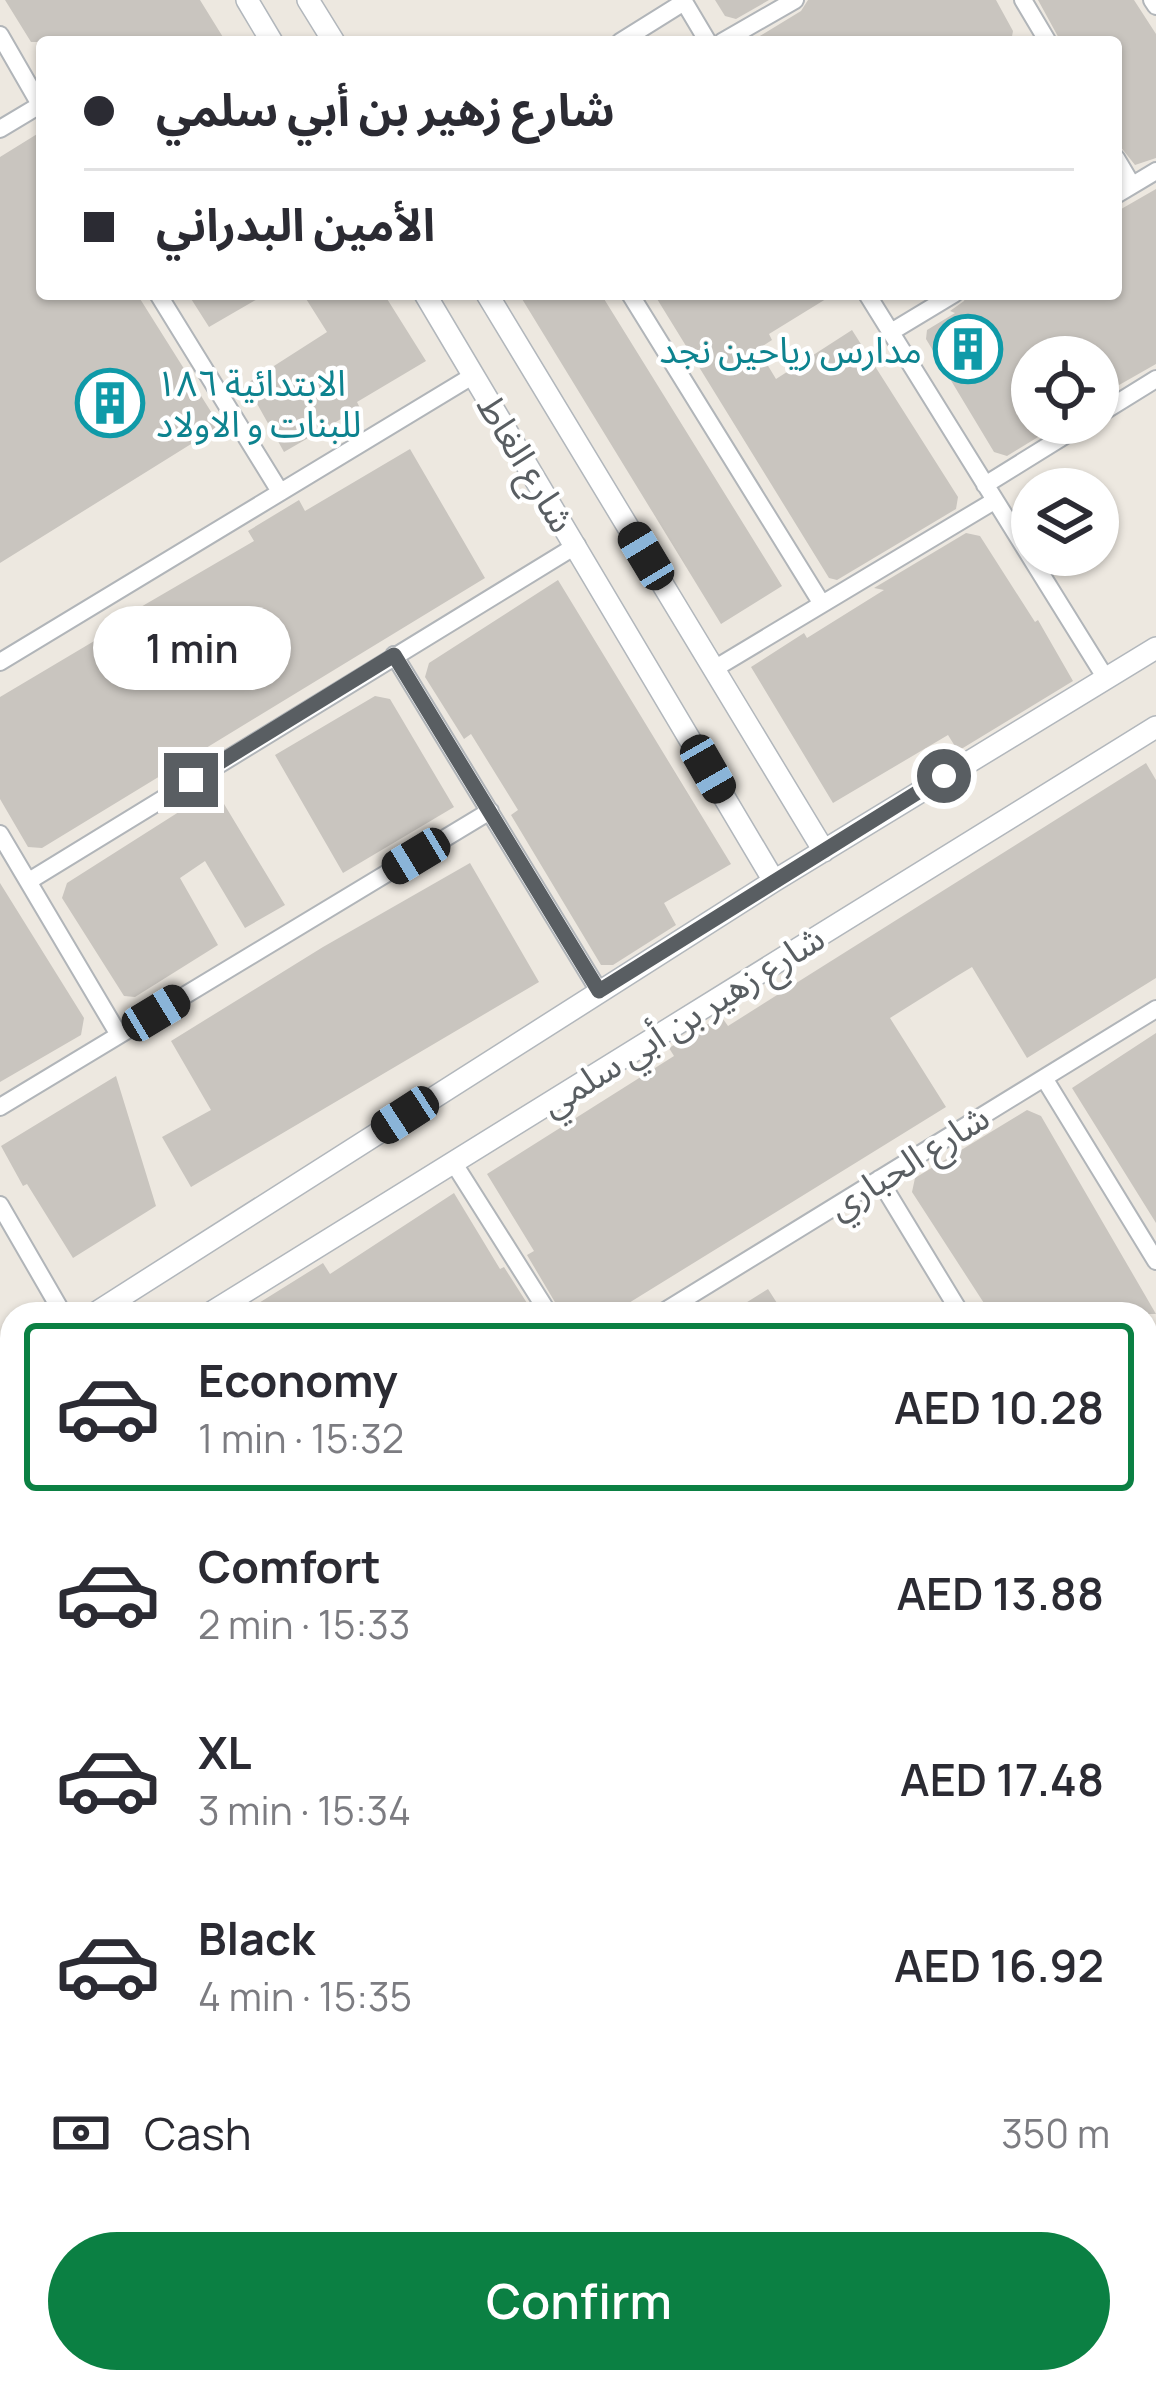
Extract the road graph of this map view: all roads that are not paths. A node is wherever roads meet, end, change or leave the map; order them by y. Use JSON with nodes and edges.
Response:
{"nodes":[{"id":1,"x":247,"y":0,"type":"edge"},
{"id":2,"x":308,"y":0,"type":"edge"},
{"id":3,"x":795,"y":0,"type":"edge"},
{"id":4,"x":1022,"y":0,"type":"edge"},
{"id":5,"x":684,"y":1,"type":"edge"},
{"id":6,"x":0,"y":35,"type":"edge"},
{"id":7,"x":268,"y":36,"type":"edge"},
{"id":8,"x":330,"y":36,"type":"edge"},
{"id":9,"x":629,"y":36,"type":"edge"},
{"id":10,"x":704,"y":36,"type":"edge"},
{"id":11,"x":732,"y":36,"type":"edge"},
{"id":12,"x":1044,"y":36,"type":"edge"},
{"id":13,"x":36,"y":97,"type":"edge"},
{"id":14,"x":36,"y":109,"type":"edge"},
{"id":15,"x":0,"y":129,"type":"edge"},
{"id":16,"x":1156,"y":171,"type":"edge"},
{"id":17,"x":1124,"y":190,"type":"edge"},
{"id":18,"x":162,"y":300,"type":"edge"},
{"id":19,"x":429,"y":300,"type":"edge"},
{"id":20,"x":491,"y":300,"type":"edge"},
{"id":21,"x":634,"y":300,"type":"edge"},
{"id":22,"x":871,"y":300,"type":"edge"},
{"id":23,"x":944,"y":300,"type":"edge"},
{"id":24,"x":891,"y":332,"type":"junction"},
{"id":25,"x":474,"y":375,"type":"junction"},
{"id":26,"x":1156,"y":379,"type":"edge"},
{"id":27,"x":1119,"y":402,"type":"edge"},
{"id":28,"x":1056,"y":444,"type":"edge"},
{"id":29,"x":279,"y":490,"type":"junction"},
{"id":30,"x":990,"y":493,"type":"junction"},
{"id":31,"x":577,"y":545,"type":"junction"},
{"id":32,"x":822,"y":604,"type":"junction"},
{"id":33,"x":1156,"y":648,"type":"edge"},
{"id":34,"x":394,"y":655,"type":"junction"},
{"id":35,"x":0,"y":662,"type":"edge"},
{"id":36,"x":714,"y":669,"type":"junction"},
{"id":37,"x":1105,"y":677,"type":"junction"},
{"id":38,"x":1156,"y":727,"type":"edge"},
{"id":39,"x":490,"y":812,"type":"junction"},
{"id":40,"x":0,"y":834,"type":"edge"},
{"id":41,"x":824,"y":851,"type":"junction"},
{"id":42,"x":774,"y":880,"type":"junction"},
{"id":43,"x":29,"y":881,"type":"junction"},
{"id":44,"x":599,"y":991,"type":"junction"},
{"id":45,"x":1156,"y":1009,"type":"edge"},
{"id":46,"x":119,"y":1035,"type":"junction"},
{"id":47,"x":1044,"y":1078,"type":"junction"},
{"id":48,"x":0,"y":1107,"type":"edge"},
{"id":49,"x":453,"y":1162,"type":"junction"},
{"id":50,"x":879,"y":1179,"type":"junction"},
{"id":51,"x":0,"y":1205,"type":"edge"},
{"id":52,"x":1156,"y":1262,"type":"edge"},
{"id":53,"x":56,"y":1302,"type":"edge"},
{"id":54,"x":113,"y":1302,"type":"edge"},
{"id":55,"x":227,"y":1302,"type":"edge"},
{"id":56,"x":541,"y":1302,"type":"edge"},
{"id":57,"x":680,"y":1302,"type":"edge"},
{"id":58,"x":954,"y":1302,"type":"edge"}],
"edges":[{"from":1,"to":7,"type":"street"},
{"from":2,"to":8,"type":"street"},
{"from":3,"to":11,"type":"street"},
{"from":4,"to":12,"type":"street"},
{"from":5,"to":9,"type":"street"},
{"from":5,"to":10,"type":"street"},
{"from":6,"to":13,"type":"street"},
{"from":14,"to":15,"type":"street"},
{"from":16,"to":17,"type":"street"},
{"from":18,"to":29,"type":"street"},
{"from":19,"to":25,"type":"street","name":"شارع الغاط"},
{"from":20,"to":36,"type":"street","name":"شارع الغاط"},
{"from":21,"to":32,"type":"street"},
{"from":22,"to":24,"type":"street"},
{"from":23,"to":24,"type":"street"},
{"from":24,"to":30,"type":"street"},
{"from":25,"to":29,"type":"street"},
{"from":25,"to":31,"type":"street","name":"شارع الغاط"},
{"from":26,"to":27,"type":"street"},
{"from":28,"to":30,"type":"street"},
{"from":29,"to":35,"type":"street"},
{"from":30,"to":32,"type":"street"},
{"from":30,"to":37,"type":"street"},
{"from":31,"to":34,"type":"street"},
{"from":31,"to":42,"type":"street","name":"شارع الغاط"},
{"from":32,"to":36,"type":"street"},
{"from":33,"to":37,"type":"street","name":"شارع زهير بن أبي سلمي"},
{"from":34,"to":39,"type":"street"},
{"from":34,"to":43,"type":"street"},
{"from":36,"to":41,"type":"street","name":"شارع الغاط"},
{"from":37,"to":41,"type":"street","name":"شارع زهير بن أبي سلمي"},
{"from":38,"to":49,"type":"street","name":"شارع زهير بن أبي سلمي"},
{"from":39,"to":44,"type":"street"},
{"from":39,"to":46,"type":"street"},
{"from":40,"to":43,"type":"street"},
{"from":41,"to":42,"type":"street","name":"شارع زهير بن أبي سلمي"},
{"from":42,"to":44,"type":"street","name":"شارع زهير بن أبي سلمي"},
{"from":43,"to":46,"type":"street"},
{"from":44,"to":54,"type":"street","name":"شارع زهير بن أبي سلمي"},
{"from":45,"to":47,"type":"street","name":"شارع الحباري"},
{"from":46,"to":48,"type":"street"},
{"from":47,"to":50,"type":"street","name":"شارع الحباري"},
{"from":47,"to":52,"type":"street"},
{"from":49,"to":55,"type":"street","name":"شارع زهير بن أبي سلمي"},
{"from":49,"to":56,"type":"street"},
{"from":50,"to":57,"type":"street","name":"شارع الحباري"},
{"from":50,"to":58,"type":"street"},
{"from":51,"to":53,"type":"street"}]}
